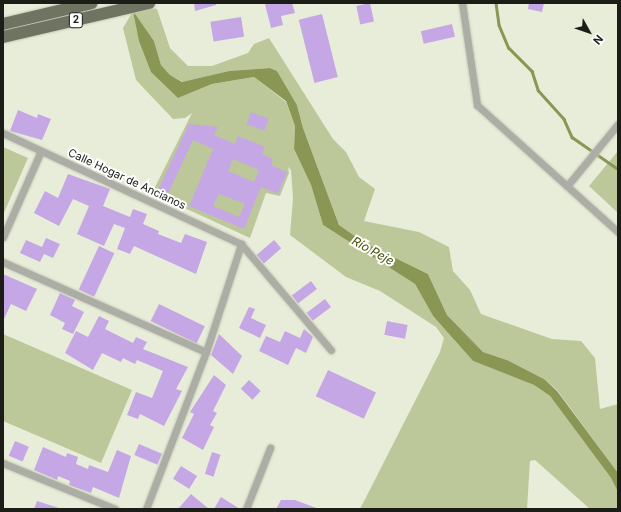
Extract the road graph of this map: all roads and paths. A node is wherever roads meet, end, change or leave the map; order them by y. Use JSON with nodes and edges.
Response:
{"nodes":[{"id":1,"x":92,"y":3,"type":"edge"},
{"id":2,"x":149,"y":3,"type":"edge"},
{"id":3,"x":462,"y":3,"type":"edge"},
{"id":4,"x":3,"y":24,"type":"edge"},
{"id":5,"x":3,"y":37,"type":"edge"},
{"id":6,"x":618,"y":124,"type":"edge"},
{"id":7,"x":3,"y":134,"type":"edge"},
{"id":8,"x":40,"y":150,"type":"junction"},
{"id":9,"x":567,"y":186,"type":"junction"},
{"id":10,"x":618,"y":232,"type":"edge"},
{"id":11,"x":3,"y":237,"type":"edge"},
{"id":12,"x":240,"y":244,"type":"junction"},
{"id":13,"x":3,"y":262,"type":"edge"},
{"id":14,"x":331,"y":350,"type":"dead end"},
{"id":15,"x":206,"y":352,"type":"junction"},
{"id":16,"x":270,"y":448,"type":"dead end"},
{"id":17,"x":3,"y":462,"type":"edge"},
{"id":18,"x":115,"y":509,"type":"edge"},
{"id":19,"x":146,"y":509,"type":"edge"},
{"id":20,"x":246,"y":509,"type":"edge"}],
"edges":[{"from":1,"to":4,"type":"highway","number":"2"},
{"from":2,"to":5,"type":"highway","number":"2"},
{"from":3,"to":9,"type":"street"},
{"from":6,"to":9,"type":"street"},
{"from":7,"to":8,"type":"street","name":"Calle Hogar de Ancianos"},
{"from":8,"to":11,"type":"street"},
{"from":8,"to":12,"type":"street","name":"Calle Hogar de Ancianos"},
{"from":9,"to":10,"type":"street"},
{"from":12,"to":14,"type":"street"},
{"from":12,"to":15,"type":"street"},
{"from":13,"to":15,"type":"street"},
{"from":15,"to":19,"type":"street"},
{"from":16,"to":20,"type":"street"},
{"from":17,"to":18,"type":"street"}]}
